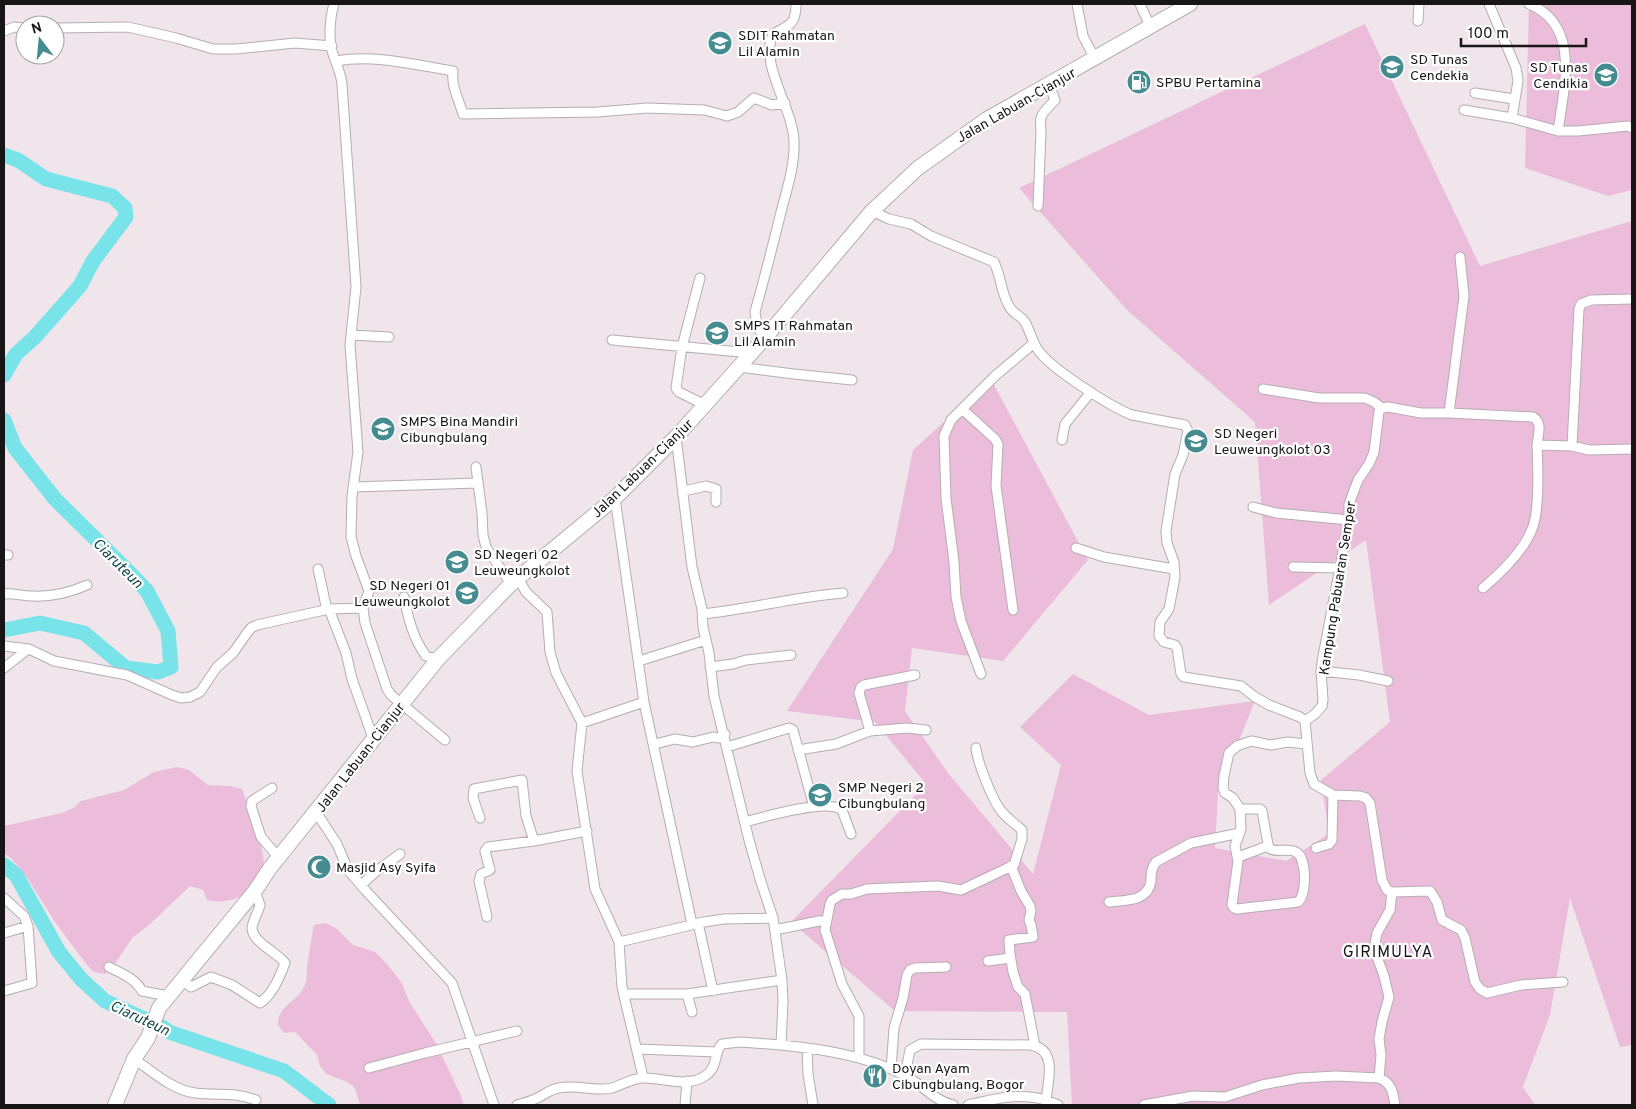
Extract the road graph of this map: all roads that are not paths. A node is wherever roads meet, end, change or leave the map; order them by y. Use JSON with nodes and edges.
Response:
{"nodes":[{"id":1,"x":334,"y":4,"type":"edge"},
{"id":2,"x":796,"y":4,"type":"edge"},
{"id":3,"x":1077,"y":4,"type":"edge"},
{"id":4,"x":1140,"y":4,"type":"edge"},
{"id":5,"x":1190,"y":4,"type":"edge"},
{"id":6,"x":1419,"y":4,"type":"edge"},
{"id":7,"x":1489,"y":4,"type":"edge"},
{"id":8,"x":1529,"y":4,"type":"edge"},
{"id":9,"x":1418,"y":21,"type":"dead end"},
{"id":10,"x":1150,"y":26,"type":"junction"},
{"id":11,"x":65,"y":28,"type":"edge"},
{"id":12,"x":332,"y":46,"type":"junction"},
{"id":13,"x":1095,"y":58,"type":"junction"},
{"id":14,"x":336,"y":61,"type":"junction"},
{"id":15,"x":1049,"y":84,"type":"junction"},
{"id":16,"x":1475,"y":93,"type":"dead end"},
{"id":17,"x":1514,"y":99,"type":"junction"},
{"id":18,"x":785,"y":103,"type":"junction"},
{"id":19,"x":1464,"y":110,"type":"dead end"},
{"id":20,"x":1512,"y":118,"type":"junction"},
{"id":21,"x":1632,"y":128,"type":"edge"},
{"id":22,"x":1558,"y":131,"type":"junction"},
{"id":23,"x":1038,"y":206,"type":"dead end"},
{"id":24,"x":872,"y":211,"type":"junction"},
{"id":25,"x":1460,"y":257,"type":"dead end"},
{"id":26,"x":700,"y":278,"type":"dead end"},
{"id":27,"x":1632,"y":299,"type":"edge"},
{"id":28,"x":351,"y":336,"type":"junction"},
{"id":29,"x":389,"y":337,"type":"dead end"},
{"id":30,"x":764,"y":339,"type":"junction"},
{"id":31,"x":612,"y":340,"type":"dead end"},
{"id":32,"x":1034,"y":343,"type":"junction"},
{"id":33,"x":682,"y":347,"type":"junction"},
{"id":34,"x":751,"y":353,"type":"junction"},
{"id":35,"x":740,"y":367,"type":"junction"},
{"id":36,"x":852,"y":380,"type":"dead end"},
{"id":37,"x":1263,"y":389,"type":"dead end"},
{"id":38,"x":1091,"y":392,"type":"junction"},
{"id":39,"x":705,"y":405,"type":"junction"},
{"id":40,"x":1382,"y":408,"type":"junction"},
{"id":41,"x":962,"y":409,"type":"junction"},
{"id":42,"x":1449,"y":413,"type":"junction"},
{"id":43,"x":676,"y":437,"type":"junction"},
{"id":44,"x":1062,"y":440,"type":"dead end"},
{"id":45,"x":1537,"y":445,"type":"junction"},
{"id":46,"x":1572,"y":446,"type":"junction"},
{"id":47,"x":1632,"y":449,"type":"edge"},
{"id":48,"x":476,"y":467,"type":"dead end"},
{"id":49,"x":478,"y":484,"type":"junction"},
{"id":50,"x":353,"y":487,"type":"junction"},
{"id":51,"x":684,"y":491,"type":"junction"},
{"id":52,"x":615,"y":498,"type":"junction"},
{"id":53,"x":716,"y":502,"type":"dead end"},
{"id":54,"x":1252,"y":507,"type":"dead end"},
{"id":55,"x":1349,"y":520,"type":"junction"},
{"id":56,"x":1076,"y":548,"type":"dead end"},
{"id":57,"x":1294,"y":567,"type":"dead end"},
{"id":58,"x":1340,"y":568,"type":"junction"},
{"id":59,"x":318,"y":569,"type":"dead end"},
{"id":60,"x":1174,"y":569,"type":"junction"},
{"id":61,"x":514,"y":581,"type":"junction"},
{"id":62,"x":87,"y":585,"type":"dead end"},
{"id":63,"x":1483,"y":588,"type":"dead end"},
{"id":64,"x":843,"y":593,"type":"dead end"},
{"id":65,"x":4,"y":594,"type":"edge"},
{"id":66,"x":404,"y":597,"type":"dead end"},
{"id":67,"x":363,"y":608,"type":"junction"},
{"id":68,"x":328,"y":610,"type":"junction"},
{"id":69,"x":1013,"y":610,"type":"dead end"},
{"id":70,"x":703,"y":614,"type":"junction"},
{"id":71,"x":706,"y":640,"type":"junction"},
{"id":72,"x":4,"y":646,"type":"edge"},
{"id":73,"x":28,"y":649,"type":"junction"},
{"id":74,"x":791,"y":655,"type":"dead end"},
{"id":75,"x":438,"y":658,"type":"junction"},
{"id":76,"x":639,"y":661,"type":"junction"},
{"id":77,"x":710,"y":667,"type":"junction"},
{"id":78,"x":4,"y":668,"type":"edge"},
{"id":79,"x":1321,"y":671,"type":"junction"},
{"id":80,"x":981,"y":674,"type":"dead end"},
{"id":81,"x":915,"y":675,"type":"dead end"},
{"id":82,"x":1388,"y":681,"type":"dead end"},
{"id":83,"x":402,"y":702,"type":"junction"},
{"id":84,"x":644,"y":702,"type":"junction"},
{"id":85,"x":1305,"y":721,"type":"junction"},
{"id":86,"x":582,"y":723,"type":"junction"},
{"id":87,"x":926,"y":730,"type":"dead end"},
{"id":88,"x":870,"y":731,"type":"junction"},
{"id":89,"x":725,"y":734,"type":"junction"},
{"id":90,"x":373,"y":738,"type":"junction"},
{"id":91,"x":445,"y":740,"type":"dead end"},
{"id":92,"x":654,"y":744,"type":"junction"},
{"id":93,"x":1307,"y":744,"type":"junction"},
{"id":94,"x":727,"y":747,"type":"junction"},
{"id":95,"x":976,"y":748,"type":"dead end"},
{"id":96,"x":798,"y":750,"type":"junction"},
{"id":97,"x":272,"y":788,"type":"dead end"},
{"id":98,"x":1332,"y":795,"type":"junction"},
{"id":99,"x":814,"y":807,"type":"junction"},
{"id":100,"x":1240,"y":809,"type":"junction"},
{"id":101,"x":316,"y":812,"type":"junction"},
{"id":102,"x":480,"y":818,"type":"dead end"},
{"id":103,"x":745,"y":822,"type":"junction"},
{"id":104,"x":586,"y":831,"type":"junction"},
{"id":105,"x":1240,"y":833,"type":"junction"},
{"id":106,"x":851,"y":834,"type":"dead end"},
{"id":107,"x":534,"y":841,"type":"junction"},
{"id":108,"x":1268,"y":846,"type":"junction"},
{"id":109,"x":1316,"y":848,"type":"dead end"},
{"id":110,"x":400,"y":854,"type":"dead end"},
{"id":111,"x":1238,"y":857,"type":"junction"},
{"id":112,"x":279,"y":858,"type":"junction"},
{"id":113,"x":1012,"y":866,"type":"junction"},
{"id":114,"x":361,"y":885,"type":"junction"},
{"id":115,"x":255,"y":890,"type":"junction"},
{"id":116,"x":1392,"y":892,"type":"junction"},
{"id":117,"x":4,"y":898,"type":"edge"},
{"id":118,"x":1109,"y":902,"type":"dead end"},
{"id":119,"x":488,"y":917,"type":"dead end"},
{"id":120,"x":773,"y":918,"type":"junction"},
{"id":121,"x":826,"y":921,"type":"junction"},
{"id":122,"x":695,"y":924,"type":"junction"},
{"id":123,"x":28,"y":926,"type":"junction"},
{"id":124,"x":775,"y":930,"type":"junction"},
{"id":125,"x":4,"y":933,"type":"edge"},
{"id":126,"x":619,"y":942,"type":"junction"},
{"id":127,"x":1010,"y":958,"type":"junction"},
{"id":128,"x":988,"y":961,"type":"dead end"},
{"id":129,"x":110,"y":967,"type":"dead end"},
{"id":130,"x":946,"y":967,"type":"dead end"},
{"id":131,"x":181,"y":979,"type":"junction"},
{"id":132,"x":782,"y":980,"type":"junction"},
{"id":133,"x":1563,"y":982,"type":"dead end"},
{"id":134,"x":4,"y":991,"type":"edge"},
{"id":135,"x":713,"y":991,"type":"junction"},
{"id":136,"x":624,"y":994,"type":"junction"},
{"id":137,"x":687,"y":994,"type":"junction"},
{"id":138,"x":168,"y":996,"type":"junction"},
{"id":139,"x":692,"y":1012,"type":"dead end"},
{"id":140,"x":517,"y":1031,"type":"dead end"},
{"id":141,"x":472,"y":1041,"type":"junction"},
{"id":142,"x":781,"y":1045,"type":"junction"},
{"id":143,"x":1034,"y":1046,"type":"junction"},
{"id":144,"x":807,"y":1048,"type":"junction"},
{"id":145,"x":637,"y":1049,"type":"junction"},
{"id":146,"x":717,"y":1052,"type":"junction"},
{"id":147,"x":859,"y":1058,"type":"junction"},
{"id":148,"x":134,"y":1059,"type":"junction"},
{"id":149,"x":369,"y":1068,"type":"dead end"},
{"id":150,"x":892,"y":1069,"type":"junction"},
{"id":151,"x":905,"y":1075,"type":"junction"},
{"id":152,"x":643,"y":1077,"type":"junction"},
{"id":153,"x":1379,"y":1078,"type":"junction"},
{"id":154,"x":687,"y":1081,"type":"junction"},
{"id":155,"x":256,"y":1100,"type":"dead end"},
{"id":156,"x":1046,"y":1101,"type":"junction"},
{"id":157,"x":535,"y":1102,"type":"edge"},
{"id":158,"x":115,"y":1105,"type":"edge"},
{"id":159,"x":494,"y":1105,"type":"edge"},
{"id":160,"x":517,"y":1105,"type":"edge"},
{"id":161,"x":685,"y":1105,"type":"edge"},
{"id":162,"x":813,"y":1105,"type":"edge"},
{"id":163,"x":953,"y":1105,"type":"edge"},
{"id":164,"x":968,"y":1105,"type":"edge"},
{"id":165,"x":1058,"y":1105,"type":"edge"},
{"id":166,"x":1144,"y":1105,"type":"edge"},
{"id":167,"x":1395,"y":1105,"type":"edge"}],
"edges":[{"from":1,"to":12,"type":"street"},
{"from":2,"to":18,"type":"street"},
{"from":3,"to":13,"type":"street"},
{"from":4,"to":10,"type":"street"},
{"from":5,"to":10,"type":"highway","name":"Jalan Labuan-Cianjur"},
{"from":6,"to":9,"type":"street"},
{"from":7,"to":17,"type":"street"},
{"from":8,"to":22,"type":"street"},
{"from":10,"to":13,"type":"highway","name":"Jalan Labuan-Cianjur"},
{"from":11,"to":12,"type":"street"},
{"from":12,"to":14,"type":"street"},
{"from":13,"to":15,"type":"highway","name":"Jalan Labuan-Cianjur"},
{"from":14,"to":18,"type":"street"},
{"from":14,"to":28,"type":"street"},
{"from":15,"to":23,"type":"street"},
{"from":15,"to":24,"type":"highway","name":"Jalan Labuan-Cianjur"},
{"from":16,"to":17,"type":"street"},
{"from":17,"to":20,"type":"street"},
{"from":18,"to":30,"type":"street"},
{"from":19,"to":20,"type":"street"},
{"from":20,"to":22,"type":"street"},
{"from":21,"to":22,"type":"street"},
{"from":24,"to":30,"type":"highway","name":"Jalan Labuan-Cianjur"},
{"from":24,"to":32,"type":"street"},
{"from":25,"to":42,"type":"street"},
{"from":26,"to":33,"type":"street"},
{"from":27,"to":46,"type":"street"},
{"from":28,"to":29,"type":"street"},
{"from":28,"to":50,"type":"street"},
{"from":30,"to":34,"type":"highway","name":"Jalan Labuan-Cianjur"},
{"from":31,"to":33,"type":"street"},
{"from":32,"to":38,"type":"street"},
{"from":32,"to":41,"type":"street"},
{"from":33,"to":34,"type":"street"},
{"from":33,"to":39,"type":"street"},
{"from":34,"to":35,"type":"highway","name":"Jalan Labuan-Cianjur"},
{"from":35,"to":36,"type":"street"},
{"from":35,"to":39,"type":"highway","name":"Jalan Labuan-Cianjur"},
{"from":37,"to":40,"type":"street"},
{"from":38,"to":44,"type":"street"},
{"from":38,"to":60,"type":"street"},
{"from":39,"to":43,"type":"highway","name":"Jalan Labuan-Cianjur"},
{"from":40,"to":42,"type":"street"},
{"from":40,"to":55,"type":"street","name":"Kampung Pabuaran Semper"},
{"from":41,"to":69,"type":"street"},
{"from":41,"to":80,"type":"street"},
{"from":42,"to":45,"type":"street"},
{"from":43,"to":51,"type":"street"},
{"from":43,"to":52,"type":"highway","name":"Jalan Labuan-Cianjur"},
{"from":45,"to":46,"type":"street"},
{"from":45,"to":63,"type":"street"},
{"from":46,"to":47,"type":"street"},
{"from":48,"to":49,"type":"street"},
{"from":49,"to":50,"type":"street"},
{"from":49,"to":61,"type":"street"},
{"from":50,"to":67,"type":"street"},
{"from":51,"to":53,"type":"street"},
{"from":51,"to":70,"type":"street"},
{"from":52,"to":61,"type":"highway","name":"Jalan Labuan-Cianjur"},
{"from":52,"to":76,"type":"street"},
{"from":54,"to":55,"type":"street"},
{"from":55,"to":58,"type":"street","name":"Kampung Pabuaran Semper"},
{"from":56,"to":60,"type":"street"},
{"from":57,"to":58,"type":"street"},
{"from":58,"to":79,"type":"street","name":"Kampung Pabuaran Semper"},
{"from":59,"to":68,"type":"street"},
{"from":60,"to":85,"type":"street"},
{"from":61,"to":75,"type":"highway","name":"Jalan Labuan-Cianjur"},
{"from":61,"to":86,"type":"street"},
{"from":62,"to":65,"type":"street"},
{"from":64,"to":70,"type":"street"},
{"from":66,"to":75,"type":"street"},
{"from":67,"to":68,"type":"street"},
{"from":67,"to":83,"type":"street"},
{"from":68,"to":73,"type":"street"},
{"from":68,"to":90,"type":"street"},
{"from":70,"to":71,"type":"street"},
{"from":71,"to":76,"type":"street"},
{"from":71,"to":77,"type":"street"},
{"from":72,"to":73,"type":"street"},
{"from":73,"to":78,"type":"street"},
{"from":74,"to":77,"type":"street"},
{"from":75,"to":83,"type":"highway","name":"Jalan Labuan-Cianjur"},
{"from":76,"to":84,"type":"street"},
{"from":77,"to":89,"type":"street"},
{"from":79,"to":82,"type":"street"},
{"from":79,"to":85,"type":"street","name":"Kampung Pabuaran Semper"},
{"from":81,"to":88,"type":"street"},
{"from":83,"to":90,"type":"highway","name":"Jalan Labuan-Cianjur"},
{"from":83,"to":91,"type":"street"},
{"from":84,"to":86,"type":"street"},
{"from":84,"to":92,"type":"street"},
{"from":85,"to":93,"type":"street"},
{"from":86,"to":104,"type":"street"},
{"from":87,"to":88,"type":"street"},
{"from":88,"to":96,"type":"street"},
{"from":89,"to":92,"type":"street"},
{"from":89,"to":94,"type":"street"},
{"from":90,"to":101,"type":"highway","name":"Jalan Labuan-Cianjur"},
{"from":92,"to":122,"type":"street"},
{"from":93,"to":98,"type":"street"},
{"from":93,"to":100,"type":"street"},
{"from":94,"to":96,"type":"street"},
{"from":94,"to":103,"type":"street"},
{"from":95,"to":113,"type":"street"},
{"from":96,"to":99,"type":"street"},
{"from":97,"to":112,"type":"street"},
{"from":98,"to":109,"type":"street"},
{"from":98,"to":116,"type":"street"},
{"from":99,"to":103,"type":"street"},
{"from":99,"to":106,"type":"street"},
{"from":100,"to":105,"type":"street"},
{"from":100,"to":108,"type":"street"},
{"from":101,"to":112,"type":"highway","name":"Jalan Labuan-Cianjur"},
{"from":101,"to":114,"type":"street"},
{"from":102,"to":107,"type":"street"},
{"from":103,"to":120,"type":"street"},
{"from":104,"to":107,"type":"street"},
{"from":104,"to":126,"type":"street"},
{"from":105,"to":111,"type":"street"},
{"from":105,"to":118,"type":"street"},
{"from":107,"to":119,"type":"street"},
{"from":108,"to":111,"type":"street"},
{"from":108,"to":111,"type":"street"},
{"from":110,"to":114,"type":"street"},
{"from":112,"to":115,"type":"highway","name":"Jalan Labuan-Cianjur"},
{"from":113,"to":121,"type":"street"},
{"from":113,"to":127,"type":"street"},
{"from":114,"to":141,"type":"street"},
{"from":115,"to":131,"type":"highway","name":"Jalan Labuan-Cianjur"},
{"from":115,"to":131,"type":"street"},
{"from":116,"to":133,"type":"street"},
{"from":116,"to":153,"type":"street"},
{"from":117,"to":123,"type":"street"},
{"from":120,"to":122,"type":"street"},
{"from":120,"to":124,"type":"street"},
{"from":121,"to":124,"type":"street"},
{"from":121,"to":147,"type":"street"},
{"from":122,"to":126,"type":"street"},
{"from":122,"to":135,"type":"street"},
{"from":123,"to":125,"type":"street"},
{"from":123,"to":134,"type":"street"},
{"from":124,"to":132,"type":"street"},
{"from":126,"to":136,"type":"street"},
{"from":127,"to":128,"type":"street"},
{"from":127,"to":143,"type":"street"},
{"from":129,"to":138,"type":"street"},
{"from":130,"to":150,"type":"street"},
{"from":131,"to":138,"type":"highway","name":"Jalan Labuan-Cianjur"},
{"from":132,"to":135,"type":"street"},
{"from":132,"to":142,"type":"street"},
{"from":135,"to":137,"type":"street"},
{"from":136,"to":137,"type":"street"},
{"from":136,"to":145,"type":"street"},
{"from":137,"to":139,"type":"street"},
{"from":138,"to":148,"type":"highway","name":"Jalan Labuan-Cianjur"},
{"from":140,"to":141,"type":"street"},
{"from":141,"to":149,"type":"street"},
{"from":141,"to":159,"type":"street"},
{"from":142,"to":144,"type":"street"},
{"from":142,"to":146,"type":"street"},
{"from":143,"to":151,"type":"street"},
{"from":143,"to":156,"type":"street"},
{"from":144,"to":147,"type":"street"},
{"from":144,"to":162,"type":"street"},
{"from":145,"to":146,"type":"street"},
{"from":145,"to":152,"type":"street"},
{"from":146,"to":154,"type":"street"},
{"from":147,"to":150,"type":"street"},
{"from":148,"to":155,"type":"street"},
{"from":148,"to":158,"type":"highway","name":"Jalan Labuan-Cianjur"},
{"from":150,"to":151,"type":"street"},
{"from":151,"to":163,"type":"street"},
{"from":152,"to":154,"type":"street"},
{"from":152,"to":157,"type":"street"},
{"from":153,"to":166,"type":"street"},
{"from":153,"to":167,"type":"street"},
{"from":154,"to":161,"type":"street"},
{"from":156,"to":164,"type":"street"},
{"from":156,"to":165,"type":"street"},
{"from":157,"to":160,"type":"street"}]}
